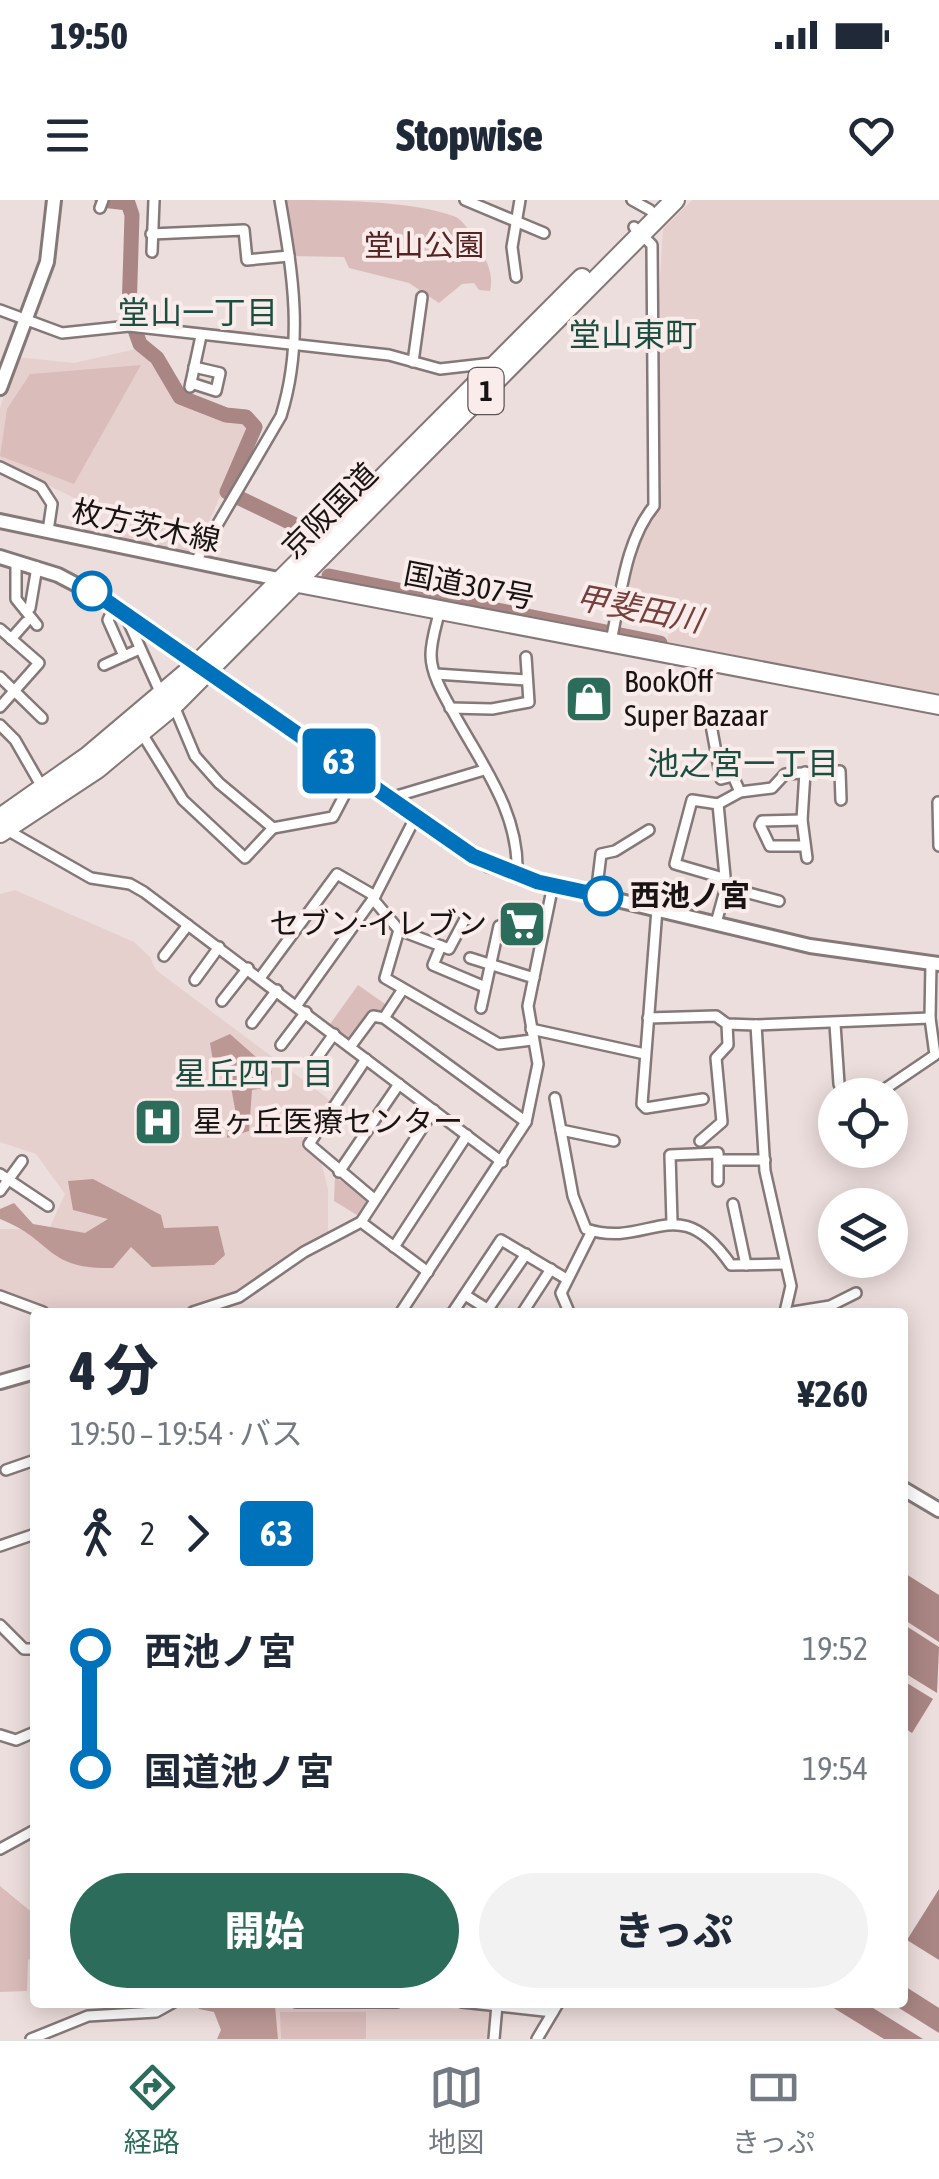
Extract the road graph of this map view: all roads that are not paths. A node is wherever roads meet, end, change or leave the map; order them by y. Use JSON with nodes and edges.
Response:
{"nodes":[{"id":1,"x":54,"y":200,"type":"edge"},
{"id":2,"x":154,"y":200,"type":"edge"},
{"id":3,"x":280,"y":200,"type":"edge"},
{"id":4,"x":465,"y":200,"type":"edge"},
{"id":5,"x":520,"y":200,"type":"edge"},
{"id":6,"x":632,"y":200,"type":"edge"},
{"id":7,"x":674,"y":200,"type":"edge"},
{"id":8,"x":655,"y":205,"type":"edge"},
{"id":9,"x":516,"y":220,"type":"junction"},
{"id":10,"x":639,"y":231,"type":"junction"},
{"id":11,"x":544,"y":233,"type":"dead end"},
{"id":12,"x":151,"y":234,"type":"junction"},
{"id":13,"x":152,"y":252,"type":"dead end"},
{"id":14,"x":290,"y":256,"type":"junction"},
{"id":15,"x":516,"y":278,"type":"dead end"},
{"id":16,"x":422,"y":297,"type":"dead end"},
{"id":17,"x":0,"y":310,"type":"edge"},
{"id":18,"x":24,"y":316,"type":"junction"},
{"id":19,"x":200,"y":336,"type":"junction"},
{"id":20,"x":295,"y":347,"type":"junction"},
{"id":21,"x":413,"y":362,"type":"junction"},
{"id":22,"x":495,"y":362,"type":"junction"},
{"id":23,"x":194,"y":367,"type":"junction"},
{"id":24,"x":0,"y":388,"type":"edge"},
{"id":25,"x":0,"y":467,"type":"edge"},
{"id":26,"x":0,"y":522,"type":"edge"},
{"id":27,"x":48,"y":531,"type":"junction"},
{"id":28,"x":0,"y":557,"type":"edge"},
{"id":29,"x":16,"y":561,"type":"junction"},
{"id":30,"x":196,"y":561,"type":"junction"},
{"id":31,"x":37,"y":567,"type":"junction"},
{"id":32,"x":290,"y":582,"type":"junction"},
{"id":33,"x":30,"y":608,"type":"dead end"},
{"id":34,"x":119,"y":608,"type":"junction"},
{"id":35,"x":440,"y":608,"type":"junction"},
{"id":36,"x":0,"y":629,"type":"edge"},
{"id":37,"x":11,"y":639,"type":"junction"},
{"id":38,"x":611,"y":641,"type":"junction"},
{"id":39,"x":140,"y":649,"type":"junction"},
{"id":40,"x":124,"y":656,"type":"junction"},
{"id":41,"x":526,"y":657,"type":"dead end"},
{"id":42,"x":104,"y":666,"type":"dead end"},
{"id":43,"x":203,"y":668,"type":"junction"},
{"id":44,"x":436,"y":674,"type":"junction"},
{"id":45,"x":0,"y":677,"type":"edge"},
{"id":46,"x":526,"y":680,"type":"junction"},
{"id":47,"x":14,"y":690,"type":"junction"},
{"id":48,"x":168,"y":701,"type":"junction"},
{"id":49,"x":939,"y":705,"type":"edge"},
{"id":50,"x":0,"y":707,"type":"edge"},
{"id":51,"x":450,"y":708,"type":"junction"},
{"id":52,"x":42,"y":718,"type":"dead end"},
{"id":53,"x":0,"y":725,"type":"edge"},
{"id":54,"x":711,"y":725,"type":"dead end"},
{"id":55,"x":141,"y":732,"type":"junction"},
{"id":56,"x":484,"y":770,"type":"junction"},
{"id":57,"x":356,"y":772,"type":"junction"},
{"id":58,"x":805,"y":772,"type":"junction"},
{"id":59,"x":42,"y":787,"type":"junction"},
{"id":60,"x":740,"y":792,"type":"junction"},
{"id":61,"x":390,"y":798,"type":"junction"},
{"id":62,"x":841,"y":800,"type":"dead end"},
{"id":63,"x":938,"y":802,"type":"edge"},
{"id":64,"x":718,"y":804,"type":"junction"},
{"id":65,"x":416,"y":816,"type":"junction"},
{"id":66,"x":802,"y":820,"type":"junction"},
{"id":67,"x":2,"y":827,"type":"edge"},
{"id":68,"x":273,"y":828,"type":"junction"},
{"id":69,"x":649,"y":830,"type":"dead end"},
{"id":70,"x":805,"y":846,"type":"junction"},
{"id":71,"x":939,"y":846,"type":"edge"},
{"id":72,"x":807,"y":858,"type":"dead end"},
{"id":73,"x":516,"y":875,"type":"junction"},
{"id":74,"x":724,"y":882,"type":"junction"},
{"id":75,"x":553,"y":885,"type":"junction"},
{"id":76,"x":596,"y":895,"type":"junction"},
{"id":77,"x":374,"y":897,"type":"junction"},
{"id":78,"x":779,"y":901,"type":"dead end"},
{"id":79,"x":657,"y":909,"type":"junction"},
{"id":80,"x":464,"y":919,"type":"dead end"},
{"id":81,"x":716,"y":923,"type":"junction"},
{"id":82,"x":188,"y":925,"type":"junction"},
{"id":83,"x":498,"y":926,"type":"dead end"},
{"id":84,"x":399,"y":930,"type":"junction"},
{"id":85,"x":441,"y":946,"type":"junction"},
{"id":86,"x":219,"y":947,"type":"junction"},
{"id":87,"x":164,"y":956,"type":"dead end"},
{"id":88,"x":470,"y":958,"type":"dead end"},
{"id":89,"x":935,"y":963,"type":"edge"},
{"id":90,"x":489,"y":965,"type":"junction"},
{"id":91,"x":248,"y":968,"type":"junction"},
{"id":92,"x":260,"y":978,"type":"junction"},
{"id":93,"x":534,"y":978,"type":"junction"},
{"id":94,"x":195,"y":980,"type":"dead end"},
{"id":95,"x":485,"y":986,"type":"junction"},
{"id":96,"x":403,"y":989,"type":"junction"},
{"id":97,"x":276,"y":990,"type":"junction"},
{"id":98,"x":222,"y":1001,"type":"dead end"},
{"id":99,"x":481,"y":1008,"type":"dead end"},
{"id":100,"x":301,"y":1009,"type":"junction"},
{"id":101,"x":384,"y":1018,"type":"junction"},
{"id":102,"x":648,"y":1018,"type":"junction"},
{"id":103,"x":930,"y":1018,"type":"junction"},
{"id":104,"x":252,"y":1023,"type":"dead end"},
{"id":105,"x":727,"y":1024,"type":"junction"},
{"id":106,"x":835,"y":1024,"type":"junction"},
{"id":107,"x":756,"y":1025,"type":"junction"},
{"id":108,"x":334,"y":1034,"type":"junction"},
{"id":109,"x":531,"y":1035,"type":"junction"},
{"id":110,"x":936,"y":1044,"type":"edge"},
{"id":111,"x":281,"y":1045,"type":"dead end"},
{"id":112,"x":350,"y":1047,"type":"junction"},
{"id":113,"x":645,"y":1054,"type":"junction"},
{"id":114,"x":366,"y":1059,"type":"junction"},
{"id":115,"x":310,"y":1066,"type":"dead end"},
{"id":116,"x":839,"y":1078,"type":"edge"},
{"id":117,"x":903,"y":1078,"type":"edge"},
{"id":118,"x":399,"y":1084,"type":"junction"},
{"id":119,"x":556,"y":1098,"type":"dead end"},
{"id":120,"x":702,"y":1099,"type":"dead end"},
{"id":121,"x":434,"y":1110,"type":"junction"},
{"id":122,"x":526,"y":1122,"type":"junction"},
{"id":123,"x":561,"y":1130,"type":"junction"},
{"id":124,"x":467,"y":1135,"type":"junction"},
{"id":125,"x":614,"y":1141,"type":"dead end"},
{"id":126,"x":700,"y":1141,"type":"dead end"},
{"id":127,"x":718,"y":1160,"type":"junction"},
{"id":128,"x":765,"y":1160,"type":"junction"},
{"id":129,"x":22,"y":1161,"type":"dead end"},
{"id":130,"x":502,"y":1162,"type":"junction"},
{"id":131,"x":339,"y":1172,"type":"junction"},
{"id":132,"x":4,"y":1177,"type":"edge"},
{"id":133,"x":718,"y":1182,"type":"dead end"},
{"id":134,"x":0,"y":1192,"type":"edge"},
{"id":135,"x":374,"y":1199,"type":"junction"},
{"id":136,"x":733,"y":1204,"type":"dead end"},
{"id":137,"x":48,"y":1206,"type":"dead end"},
{"id":138,"x":361,"y":1222,"type":"junction"},
{"id":139,"x":672,"y":1222,"type":"junction"},
{"id":140,"x":592,"y":1231,"type":"junction"},
{"id":141,"x":394,"y":1247,"type":"junction"},
{"id":142,"x":526,"y":1254,"type":"junction"},
{"id":143,"x":785,"y":1264,"type":"junction"},
{"id":144,"x":746,"y":1265,"type":"junction"},
{"id":145,"x":551,"y":1269,"type":"junction"},
{"id":146,"x":428,"y":1272,"type":"junction"},
{"id":147,"x":565,"y":1278,"type":"junction"},
{"id":148,"x":856,"y":1293,"type":"dead end"},
{"id":149,"x":464,"y":1295,"type":"junction"},
{"id":150,"x":0,"y":1296,"type":"edge"},
{"id":151,"x":32,"y":1308,"type":"edge"},
{"id":152,"x":206,"y":1308,"type":"edge"},
{"id":153,"x":403,"y":1308,"type":"edge"},
{"id":154,"x":456,"y":1308,"type":"edge"},
{"id":155,"x":483,"y":1308,"type":"edge"},
{"id":156,"x":492,"y":1308,"type":"edge"},
{"id":157,"x":526,"y":1308,"type":"edge"},
{"id":158,"x":568,"y":1308,"type":"edge"},
{"id":159,"x":786,"y":1308,"type":"edge"},
{"id":160,"x":818,"y":1308,"type":"edge"},
{"id":161,"x":30,"y":1373,"type":"edge"},
{"id":162,"x":0,"y":1382,"type":"edge"},
{"id":163,"x":30,"y":1462,"type":"edge"},
{"id":164,"x":6,"y":1470,"type":"dead end"},
{"id":165,"x":908,"y":1492,"type":"edge"},
{"id":166,"x":939,"y":1510,"type":"edge"},
{"id":167,"x":30,"y":1536,"type":"edge"},
{"id":168,"x":0,"y":1546,"type":"edge"},
{"id":169,"x":0,"y":1625,"type":"edge"},
{"id":170,"x":30,"y":1649,"type":"edge"},
{"id":171,"x":30,"y":1734,"type":"edge"},
{"id":172,"x":0,"y":1735,"type":"edge"},
{"id":173,"x":30,"y":1833,"type":"edge"},
{"id":174,"x":0,"y":1848,"type":"edge"},
{"id":175,"x":163,"y":2008,"type":"edge"},
{"id":176,"x":497,"y":2008,"type":"edge"},
{"id":177,"x":555,"y":2008,"type":"edge"},
{"id":178,"x":30,"y":2039,"type":"edge"},
{"id":179,"x":494,"y":2039,"type":"edge"},
{"id":180,"x":536,"y":2039,"type":"edge"}],
"edges":[{"from":1,"to":18,"type":"street"},
{"from":2,"to":12,"type":"street"},
{"from":3,"to":14,"type":"street"},
{"from":4,"to":9,"type":"street"},
{"from":5,"to":9,"type":"street"},
{"from":6,"to":8,"type":"street"},
{"from":7,"to":10,"type":"highway","name":"京阪国道","number":"1"},
{"from":8,"to":10,"type":"highway","name":"京阪国道","number":"1"},
{"from":9,"to":11,"type":"street"},
{"from":9,"to":15,"type":"street"},
{"from":10,"to":22,"type":"highway","name":"京阪国道","number":"1"},
{"from":10,"to":32,"type":"highway","name":"京阪国道","number":"1"},
{"from":10,"to":38,"type":"street"},
{"from":12,"to":13,"type":"street"},
{"from":12,"to":14,"type":"street"},
{"from":14,"to":20,"type":"street"},
{"from":16,"to":21,"type":"street"},
{"from":17,"to":18,"type":"street"},
{"from":18,"to":19,"type":"street"},
{"from":18,"to":24,"type":"street"},
{"from":19,"to":20,"type":"street"},
{"from":19,"to":23,"type":"street"},
{"from":20,"to":21,"type":"street"},
{"from":20,"to":30,"type":"street"},
{"from":21,"to":22,"type":"street"},
{"from":22,"to":32,"type":"highway","name":"京阪国道","number":"1"},
{"from":23,"to":23,"type":"street"},
{"from":25,"to":27,"type":"street"},
{"from":26,"to":27,"type":"street","name":"枚方茨木線"},
{"from":27,"to":30,"type":"street","name":"枚方茨木線"},
{"from":28,"to":29,"type":"street"},
{"from":29,"to":31,"type":"street"},
{"from":29,"to":37,"type":"street"},
{"from":30,"to":32,"type":"street","name":"枚方茨木線"},
{"from":31,"to":33,"type":"street"},
{"from":31,"to":34,"type":"street"},
{"from":32,"to":35,"type":"highway","name":"国道307号"},
{"from":32,"to":43,"type":"highway","name":"京阪国道","number":"1"},
{"from":34,"to":39,"type":"street"},
{"from":34,"to":40,"type":"street"},
{"from":34,"to":43,"type":"street"},
{"from":35,"to":38,"type":"highway","name":"国道307号"},
{"from":35,"to":44,"type":"street"},
{"from":36,"to":37,"type":"street"},
{"from":37,"to":47,"type":"street"},
{"from":38,"to":49,"type":"highway","name":"国道307号"},
{"from":39,"to":40,"type":"street"},
{"from":39,"to":48,"type":"street"},
{"from":40,"to":42,"type":"street"},
{"from":41,"to":46,"type":"street"},
{"from":43,"to":48,"type":"highway","name":"京阪国道","number":"1"},
{"from":43,"to":57,"type":"street"},
{"from":44,"to":46,"type":"street"},
{"from":44,"to":51,"type":"street"},
{"from":45,"to":47,"type":"street"},
{"from":46,"to":51,"type":"street"},
{"from":47,"to":50,"type":"street"},
{"from":47,"to":52,"type":"street"},
{"from":48,"to":55,"type":"highway","name":"京阪国道","number":"1"},
{"from":48,"to":59,"type":"highway","name":"京阪国道","number":"1"},
{"from":48,"to":68,"type":"street"},
{"from":51,"to":56,"type":"street"},
{"from":53,"to":59,"type":"street"},
{"from":54,"to":60,"type":"street"},
{"from":55,"to":67,"type":"highway","name":"京阪国道","number":"1"},
{"from":55,"to":68,"type":"street"},
{"from":56,"to":61,"type":"street"},
{"from":56,"to":73,"type":"street"},
{"from":57,"to":61,"type":"street"},
{"from":57,"to":68,"type":"street"},
{"from":58,"to":60,"type":"street"},
{"from":58,"to":62,"type":"street"},
{"from":58,"to":66,"type":"street"},
{"from":59,"to":67,"type":"highway","name":"京阪国道","number":"1"},
{"from":60,"to":64,"type":"street"},
{"from":61,"to":65,"type":"street"},
{"from":63,"to":71,"type":"street"},
{"from":64,"to":74,"type":"street"},
{"from":64,"to":74,"type":"street"},
{"from":65,"to":73,"type":"street"},
{"from":65,"to":77,"type":"street"},
{"from":66,"to":70,"type":"street"},
{"from":66,"to":70,"type":"street"},
{"from":67,"to":82,"type":"street"},
{"from":69,"to":76,"type":"street"},
{"from":70,"to":72,"type":"street"},
{"from":73,"to":75,"type":"street"},
{"from":74,"to":78,"type":"street"},
{"from":74,"to":81,"type":"street"},
{"from":75,"to":76,"type":"street"},
{"from":75,"to":93,"type":"street"},
{"from":76,"to":79,"type":"street"},
{"from":77,"to":84,"type":"street"},
{"from":77,"to":92,"type":"street"},
{"from":77,"to":100,"type":"street"},
{"from":79,"to":81,"type":"street"},
{"from":79,"to":102,"type":"street"},
{"from":80,"to":85,"type":"street"},
{"from":81,"to":89,"type":"street"},
{"from":82,"to":86,"type":"street"},
{"from":82,"to":87,"type":"street"},
{"from":83,"to":90,"type":"street"},
{"from":84,"to":85,"type":"street"},
{"from":84,"to":96,"type":"street"},
{"from":85,"to":95,"type":"street"},
{"from":86,"to":91,"type":"street"},
{"from":86,"to":94,"type":"street"},
{"from":88,"to":90,"type":"street"},
{"from":89,"to":103,"type":"street"},
{"from":90,"to":93,"type":"street"},
{"from":90,"to":95,"type":"street"},
{"from":91,"to":92,"type":"street"},
{"from":91,"to":98,"type":"street"},
{"from":92,"to":97,"type":"street"},
{"from":93,"to":109,"type":"street"},
{"from":95,"to":99,"type":"street"},
{"from":96,"to":101,"type":"street"},
{"from":96,"to":109,"type":"street"},
{"from":97,"to":100,"type":"street"},
{"from":97,"to":104,"type":"street"},
{"from":100,"to":108,"type":"street"},
{"from":100,"to":111,"type":"street"},
{"from":101,"to":112,"type":"street"},
{"from":101,"to":122,"type":"street"},
{"from":102,"to":105,"type":"street"},
{"from":102,"to":113,"type":"street"},
{"from":103,"to":106,"type":"street"},
{"from":103,"to":110,"type":"street"},
{"from":105,"to":107,"type":"street"},
{"from":105,"to":126,"type":"street"},
{"from":106,"to":107,"type":"street"},
{"from":106,"to":116,"type":"street"},
{"from":107,"to":128,"type":"street"},
{"from":108,"to":112,"type":"street"},
{"from":108,"to":115,"type":"street"},
{"from":109,"to":113,"type":"street"},
{"from":109,"to":122,"type":"street"},
{"from":110,"to":117,"type":"street"},
{"from":112,"to":114,"type":"street"},
{"from":113,"to":120,"type":"street"},
{"from":114,"to":118,"type":"street"},
{"from":114,"to":131,"type":"street"},
{"from":118,"to":121,"type":"street"},
{"from":118,"to":131,"type":"street"},
{"from":119,"to":123,"type":"street"},
{"from":121,"to":124,"type":"street"},
{"from":121,"to":135,"type":"street"},
{"from":122,"to":130,"type":"street"},
{"from":123,"to":125,"type":"street"},
{"from":123,"to":140,"type":"street"},
{"from":124,"to":130,"type":"street"},
{"from":124,"to":141,"type":"street"},
{"from":127,"to":128,"type":"street"},
{"from":127,"to":133,"type":"street"},
{"from":127,"to":139,"type":"street"},
{"from":128,"to":143,"type":"street"},
{"from":129,"to":132,"type":"street"},
{"from":130,"to":146,"type":"street"},
{"from":131,"to":135,"type":"street"},
{"from":132,"to":134,"type":"street"},
{"from":132,"to":137,"type":"street"},
{"from":135,"to":138,"type":"street"},
{"from":136,"to":144,"type":"street"},
{"from":138,"to":141,"type":"street"},
{"from":138,"to":152,"type":"street"},
{"from":139,"to":140,"type":"street"},
{"from":139,"to":144,"type":"street"},
{"from":140,"to":147,"type":"street"},
{"from":141,"to":146,"type":"street"},
{"from":142,"to":145,"type":"street"},
{"from":142,"to":149,"type":"street"},
{"from":142,"to":156,"type":"street"},
{"from":143,"to":144,"type":"street"},
{"from":143,"to":159,"type":"street"},
{"from":145,"to":147,"type":"street"},
{"from":145,"to":157,"type":"street"},
{"from":146,"to":153,"type":"street"},
{"from":147,"to":158,"type":"street"},
{"from":148,"to":160,"type":"street"},
{"from":149,"to":154,"type":"street"},
{"from":149,"to":155,"type":"street"},
{"from":150,"to":151,"type":"street"},
{"from":161,"to":162,"type":"street"},
{"from":163,"to":164,"type":"street"},
{"from":165,"to":166,"type":"street"},
{"from":167,"to":168,"type":"street"},
{"from":169,"to":170,"type":"street"},
{"from":171,"to":172,"type":"street"},
{"from":173,"to":174,"type":"street"},
{"from":175,"to":178,"type":"street"},
{"from":176,"to":179,"type":"street"},
{"from":177,"to":180,"type":"street"}]}
